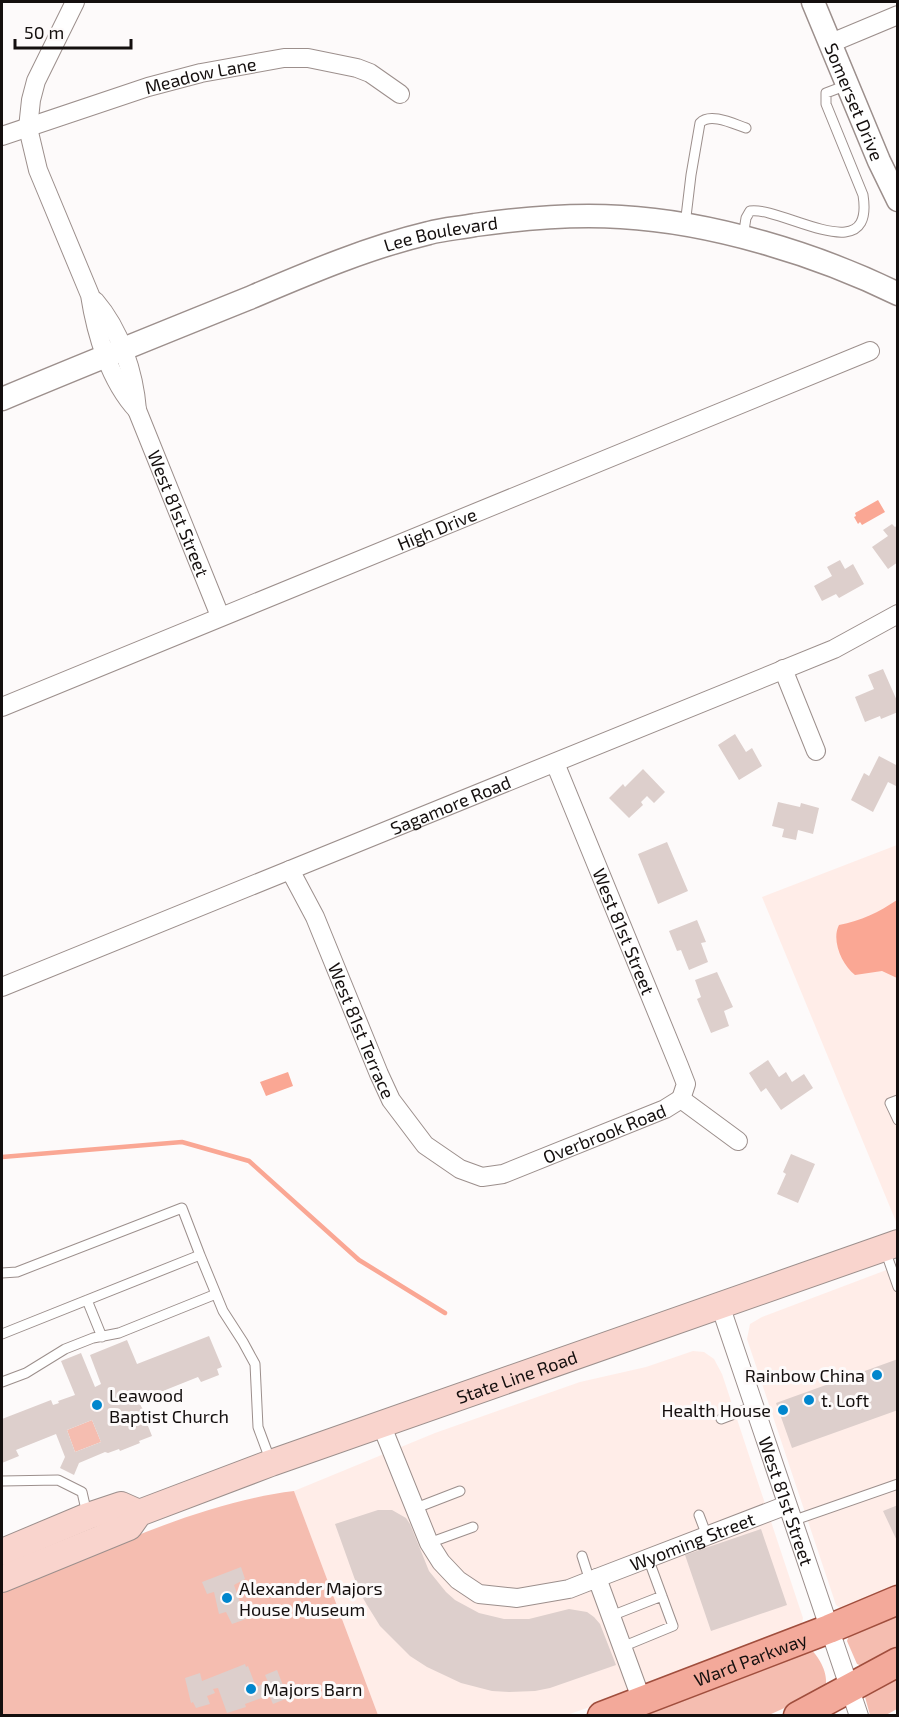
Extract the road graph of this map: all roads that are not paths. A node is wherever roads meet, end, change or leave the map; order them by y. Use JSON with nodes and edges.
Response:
{"nodes":[{"id":1,"x":75,"y":2,"type":"edge"},
{"id":2,"x":813,"y":2,"type":"edge"},
{"id":3,"x":897,"y":15,"type":"edge"},
{"id":4,"x":831,"y":43,"type":"junction"},
{"id":5,"x":847,"y":85,"type":"junction"},
{"id":6,"x":400,"y":94,"type":"dead end"},
{"id":7,"x":28,"y":128,"type":"junction"},
{"id":8,"x":746,"y":128,"type":"dead end"},
{"id":9,"x":2,"y":136,"type":"edge"},
{"id":10,"x":897,"y":200,"type":"edge"},
{"id":11,"x":685,"y":225,"type":"junction"},
{"id":12,"x":743,"y":238,"type":"junction"},
{"id":13,"x":897,"y":294,"type":"edge"},
{"id":14,"x":870,"y":351,"type":"dead end"},
{"id":15,"x":115,"y":353,"type":"junction"},
{"id":16,"x":2,"y":399,"type":"edge"},
{"id":17,"x":897,"y":614,"type":"edge"},
{"id":18,"x":220,"y":616,"type":"junction"},
{"id":19,"x":783,"y":669,"type":"junction"},
{"id":20,"x":2,"y":706,"type":"edge"},
{"id":21,"x":816,"y":751,"type":"dead end"},
{"id":22,"x":555,"y":763,"type":"junction"},
{"id":23,"x":290,"y":870,"type":"junction"},
{"id":24,"x":2,"y":987,"type":"edge"},
{"id":25,"x":681,"y":1100,"type":"junction"},
{"id":26,"x":897,"y":1100,"type":"edge"},
{"id":27,"x":897,"y":1120,"type":"edge"},
{"id":28,"x":738,"y":1141,"type":"dead end"},
{"id":29,"x":460,"y":1169,"type":"joint"},
{"id":30,"x":891,"y":1245,"type":"edge"},
{"id":31,"x":200,"y":1255,"type":"junction"},
{"id":32,"x":2,"y":1273,"type":"edge"},
{"id":33,"x":897,"y":1287,"type":"edge"},
{"id":34,"x":216,"y":1294,"type":"junction"},
{"id":35,"x":87,"y":1300,"type":"junction"},
{"id":36,"x":720,"y":1305,"type":"junction"},
{"id":37,"x":2,"y":1334,"type":"edge"},
{"id":38,"x":102,"y":1336,"type":"junction"},
{"id":39,"x":2,"y":1382,"type":"edge"},
{"id":40,"x":754,"y":1406,"type":"junction"},
{"id":41,"x":721,"y":1419,"type":"dead end"},
{"id":42,"x":381,"y":1424,"type":"junction"},
{"id":43,"x":271,"y":1462,"type":"junction"},
{"id":44,"x":2,"y":1481,"type":"edge"},
{"id":45,"x":897,"y":1484,"type":"edge"},
{"id":46,"x":460,"y":1491,"type":"dead end"},
{"id":47,"x":416,"y":1508,"type":"junction"},
{"id":48,"x":139,"y":1513,"type":"junction"},
{"id":49,"x":790,"y":1513,"type":"junction"},
{"id":50,"x":699,"y":1515,"type":"dead end"},
{"id":51,"x":88,"y":1516,"type":"junction"},
{"id":52,"x":473,"y":1527,"type":"dead end"},
{"id":53,"x":707,"y":1536,"type":"junction"},
{"id":54,"x":429,"y":1543,"type":"junction"},
{"id":55,"x":2,"y":1552,"type":"edge"},
{"id":56,"x":582,"y":1556,"type":"dead end"},
{"id":57,"x":648,"y":1558,"type":"junction"},
{"id":58,"x":2,"y":1579,"type":"edge"},
{"id":59,"x":593,"y":1580,"type":"junction"},
{"id":60,"x":662,"y":1596,"type":"junction"},
{"id":61,"x":897,"y":1600,"type":"edge"},
{"id":62,"x":610,"y":1616,"type":"junction"},
{"id":63,"x":829,"y":1629,"type":"junction"},
{"id":64,"x":622,"y":1647,"type":"junction"},
{"id":65,"x":897,"y":1662,"type":"edge"},
{"id":66,"x":850,"y":1688,"type":"junction"},
{"id":67,"x":642,"y":1701,"type":"junction"},
{"id":68,"x":602,"y":1716,"type":"edge"},
{"id":69,"x":798,"y":1716,"type":"edge"},
{"id":70,"x":859,"y":1716,"type":"edge"}],
"edges":[{"from":1,"to":7,"type":"street"},
{"from":2,"to":4,"type":"street","name":"Somerset Drive"},
{"from":3,"to":4,"type":"street"},
{"from":4,"to":5,"type":"street","name":"Somerset Drive"},
{"from":5,"to":10,"type":"street","name":"Somerset Drive"},
{"from":5,"to":12,"type":"lane"},
{"from":6,"to":7,"type":"street","name":"Meadow Lane"},
{"from":7,"to":9,"type":"street","name":"Meadow Lane"},
{"from":7,"to":15,"type":"street","name":"West 81st Street"},
{"from":8,"to":11,"type":"lane"},
{"from":11,"to":12,"type":"street","name":"Lee Boulevard"},
{"from":11,"to":15,"type":"street","name":"Lee Boulevard"},
{"from":12,"to":13,"type":"street","name":"Lee Boulevard"},
{"from":14,"to":18,"type":"street","name":"High Drive"},
{"from":15,"to":16,"type":"street","name":"Lee Boulevard"},
{"from":15,"to":18,"type":"street","name":"West 81st Street"},
{"from":17,"to":19,"type":"street","name":"Sagamore Road"},
{"from":18,"to":20,"type":"street","name":"High Drive"},
{"from":19,"to":21,"type":"street"},
{"from":19,"to":22,"type":"street","name":"Sagamore Road"},
{"from":22,"to":23,"type":"street","name":"Sagamore Road"},
{"from":22,"to":25,"type":"street","name":"West 81st Street"},
{"from":23,"to":24,"type":"street","name":"Sagamore Road"},
{"from":23,"to":29,"type":"street","name":"West 81st Terrace"},
{"from":25,"to":28,"type":"street","name":"Overbrook Road"},
{"from":25,"to":29,"type":"street","name":"Overbrook Road"},
{"from":26,"to":27,"type":"lane"},
{"from":30,"to":33,"type":"lane"},
{"from":30,"to":36,"type":"main road","name":"State Line Road"},
{"from":31,"to":32,"type":"lane"},
{"from":31,"to":34,"type":"lane"},
{"from":31,"to":35,"type":"lane"},
{"from":34,"to":38,"type":"lane"},
{"from":34,"to":43,"type":"lane"},
{"from":35,"to":37,"type":"lane"},
{"from":35,"to":38,"type":"lane"},
{"from":36,"to":40,"type":"street","name":"West 81st Street"},
{"from":36,"to":42,"type":"main road","name":"State Line Road"},
{"from":38,"to":39,"type":"lane"},
{"from":40,"to":41,"type":"lane"},
{"from":40,"to":49,"type":"street","name":"West 81st Street"},
{"from":42,"to":43,"type":"main road","name":"State Line Road"},
{"from":42,"to":47,"type":"street","name":"Wyoming Street"},
{"from":43,"to":48,"type":"main road","name":"State Line Road"},
{"from":44,"to":51,"type":"lane"},
{"from":45,"to":49,"type":"lane"},
{"from":46,"to":47,"type":"lane"},
{"from":47,"to":54,"type":"street","name":"Wyoming Street"},
{"from":48,"to":51,"type":"main road"},
{"from":48,"to":58,"type":"main road","name":"State Line Road"},
{"from":49,"to":53,"type":"street","name":"Wyoming Street"},
{"from":49,"to":63,"type":"street","name":"West 81st Street"},
{"from":50,"to":53,"type":"lane"},
{"from":51,"to":55,"type":"main road"},
{"from":52,"to":54,"type":"lane"},
{"from":53,"to":57,"type":"street","name":"Wyoming Street"},
{"from":54,"to":59,"type":"street","name":"Wyoming Street"},
{"from":56,"to":59,"type":"lane"},
{"from":57,"to":59,"type":"street","name":"Wyoming Street"},
{"from":57,"to":60,"type":"lane"},
{"from":59,"to":62,"type":"street"},
{"from":60,"to":62,"type":"lane"},
{"from":60,"to":64,"type":"lane"},
{"from":61,"to":63,"type":"main road","name":"Ward Parkway"},
{"from":62,"to":64,"type":"street"},
{"from":63,"to":66,"type":"street","name":"West 81st Street"},
{"from":63,"to":67,"type":"main road","name":"Ward Parkway"},
{"from":64,"to":67,"type":"street"},
{"from":65,"to":66,"type":"main road"},
{"from":66,"to":69,"type":"main road"},
{"from":66,"to":70,"type":"street"},
{"from":67,"to":68,"type":"main road","name":"Ward Parkway"}]}
